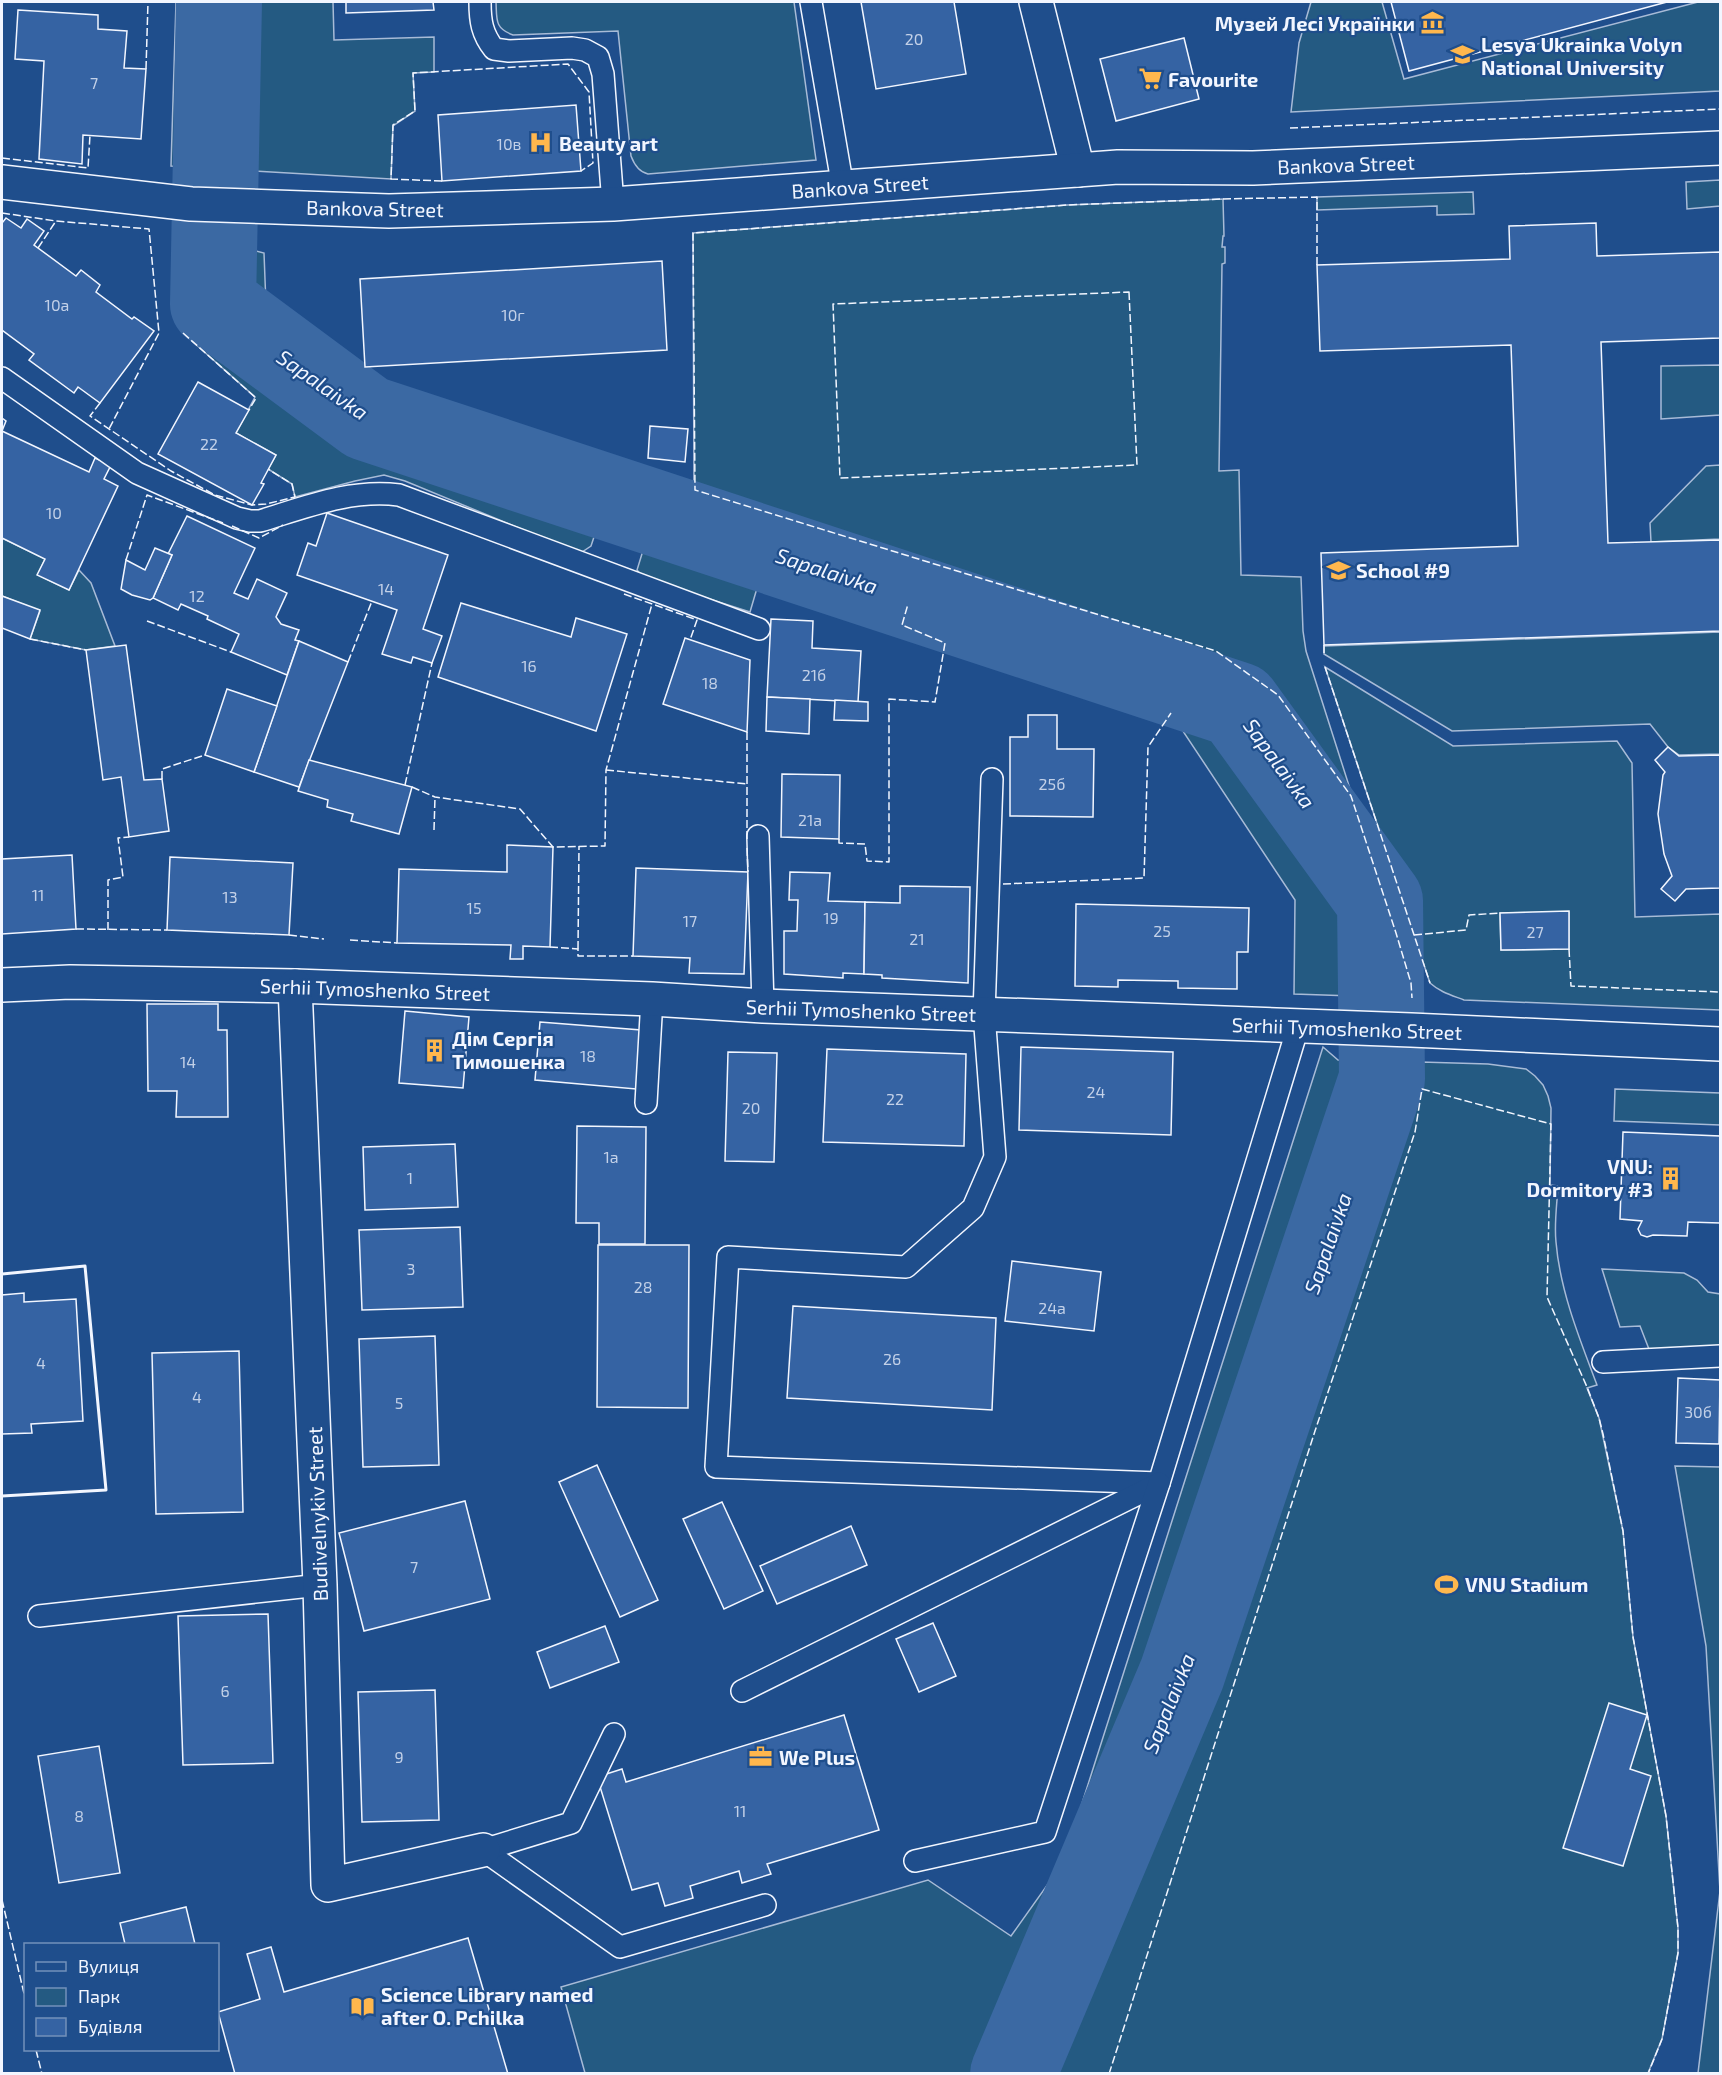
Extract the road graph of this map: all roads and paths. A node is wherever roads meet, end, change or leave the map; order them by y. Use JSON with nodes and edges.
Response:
{"nodes":[{"id":1,"x":480,"y":2,"type":"edge"},
{"id":2,"x":812,"y":2,"type":"edge"},
{"id":3,"x":1036,"y":2,"type":"edge"},
{"id":4,"x":1720,"y":148,"type":"edge"},
{"id":5,"x":1078,"y":170,"type":"junction"},
{"id":6,"x":2,"y":182,"type":"edge"},
{"id":7,"x":843,"y":188,"type":"junction"},
{"id":8,"x":613,"y":204,"type":"junction"},
{"id":9,"x":2,"y":378,"type":"edge"},
{"id":10,"x":759,"y":629,"type":"dead end"},
{"id":11,"x":992,"y":779,"type":"dead end"},
{"id":12,"x":758,"y":836,"type":"dead end"},
{"id":13,"x":2,"y":985,"type":"edge"},
{"id":14,"x":295,"y":986,"type":"junction"},
{"id":15,"x":652,"y":999,"type":"junction"},
{"id":16,"x":763,"y":1006,"type":"junction"},
{"id":17,"x":984,"y":1014,"type":"junction"},
{"id":18,"x":1298,"y":1027,"type":"junction"},
{"id":19,"x":1720,"y":1044,"type":"edge"},
{"id":20,"x":646,"y":1103,"type":"dead end"},
{"id":21,"x":1720,"y":1356,"type":"edge"},
{"id":22,"x":1603,"y":1362,"type":"dead end"},
{"id":23,"x":1159,"y":1483,"type":"junction"},
{"id":24,"x":320,"y":1585,"type":"junction"},
{"id":25,"x":39,"y":1616,"type":"dead end"},
{"id":26,"x":742,"y":1691,"type":"dead end"},
{"id":27,"x":614,"y":1734,"type":"dead end"},
{"id":28,"x":483,"y":1850,"type":"junction"},
{"id":29,"x":915,"y":1861,"type":"dead end"},
{"id":30,"x":765,"y":1905,"type":"dead end"}],
"edges":[{"from":1,"to":8,"type":"lane"},
{"from":2,"to":7,"type":"lane"},
{"from":3,"to":5,"type":"street"},
{"from":4,"to":5,"type":"street","name":"Bankova Street"},
{"from":5,"to":7,"type":"street","name":"Bankova Street"},
{"from":6,"to":8,"type":"street","name":"Bankova Street"},
{"from":7,"to":8,"type":"street","name":"Bankova Street"},
{"from":9,"to":10,"type":"lane"},
{"from":11,"to":17,"type":"lane"},
{"from":12,"to":16,"type":"lane"},
{"from":13,"to":14,"type":"street","name":"Serhii Tymoshenko Street"},
{"from":14,"to":15,"type":"street","name":"Serhii Tymoshenko Street"},
{"from":14,"to":24,"type":"street","name":"Budivelnykiv Street"},
{"from":15,"to":16,"type":"street","name":"Serhii Tymoshenko Street"},
{"from":15,"to":20,"type":"lane"},
{"from":16,"to":17,"type":"street","name":"Serhii Tymoshenko Street"},
{"from":17,"to":18,"type":"street","name":"Serhii Tymoshenko Street"},
{"from":17,"to":23,"type":"lane"},
{"from":18,"to":19,"type":"street","name":"Serhii Tymoshenko Street"},
{"from":18,"to":23,"type":"lane"},
{"from":21,"to":22,"type":"lane"},
{"from":23,"to":26,"type":"lane"},
{"from":23,"to":29,"type":"lane"},
{"from":24,"to":25,"type":"lane"},
{"from":24,"to":28,"type":"street","name":"Budivelnykiv Street"},
{"from":27,"to":28,"type":"lane"},
{"from":28,"to":30,"type":"lane"}]}
